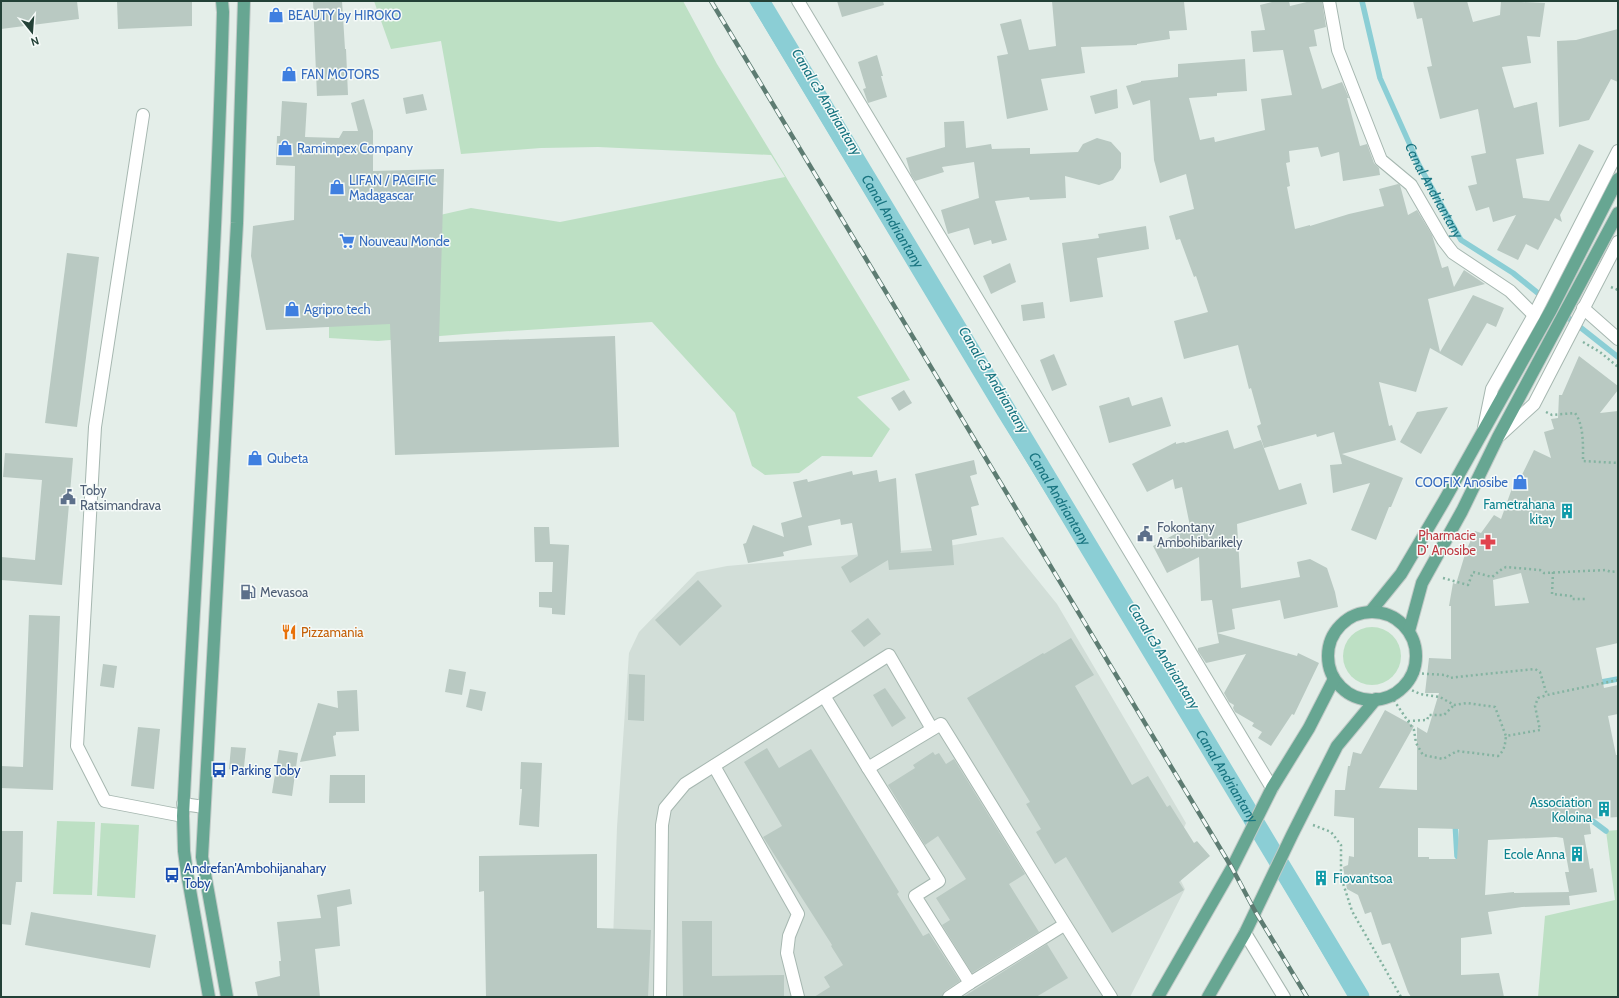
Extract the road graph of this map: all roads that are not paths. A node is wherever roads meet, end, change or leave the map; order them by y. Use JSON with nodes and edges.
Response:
{"nodes":[{"id":1,"x":222,"y":1,"type":"edge"},
{"id":2,"x":244,"y":1,"type":"edge"},
{"id":3,"x":798,"y":1,"type":"edge"},
{"id":4,"x":1329,"y":1,"type":"edge"},
{"id":5,"x":143,"y":115,"type":"dead end"},
{"id":6,"x":1618,"y":151,"type":"edge"},
{"id":7,"x":1618,"y":179,"type":"edge"},
{"id":8,"x":1618,"y":212,"type":"edge"},
{"id":9,"x":1618,"y":242,"type":"edge"},
{"id":10,"x":1583,"y":308,"type":"junction"},
{"id":11,"x":1537,"y":310,"type":"junction"},
{"id":12,"x":1618,"y":339,"type":"edge"},
{"id":13,"x":1483,"y":430,"type":"junction"},
{"id":14,"x":1498,"y":437,"type":"junction"},
{"id":15,"x":1371,"y":611,"type":"junction"},
{"id":16,"x":1409,"y":632,"type":"junction"},
{"id":17,"x":1334,"y":679,"type":"junction"},
{"id":18,"x":824,"y":696,"type":"junction"},
{"id":19,"x":1376,"y":700,"type":"junction"},
{"id":20,"x":932,"y":730,"type":"junction"},
{"id":21,"x":714,"y":766,"type":"junction"},
{"id":22,"x":868,"y":768,"type":"junction"},
{"id":23,"x":1272,"y":788,"type":"junction"},
{"id":24,"x":204,"y":807,"type":"junction"},
{"id":25,"x":183,"y":810,"type":"junction"},
{"id":26,"x":1064,"y":925,"type":"junction"},
{"id":27,"x":1245,"y":933,"type":"junction"},
{"id":28,"x":970,"y":984,"type":"junction"},
{"id":29,"x":210,"y":997,"type":"edge"},
{"id":30,"x":227,"y":997,"type":"edge"},
{"id":31,"x":660,"y":997,"type":"edge"},
{"id":32,"x":798,"y":997,"type":"edge"},
{"id":33,"x":949,"y":997,"type":"edge"},
{"id":34,"x":1111,"y":997,"type":"edge"},
{"id":35,"x":1158,"y":997,"type":"edge"},
{"id":36,"x":1208,"y":997,"type":"edge"},
{"id":37,"x":1284,"y":997,"type":"edge"}],
"edges":[{"from":1,"to":25,"type":"main road"},
{"from":2,"to":24,"type":"main road"},
{"from":3,"to":23,"type":"street"},
{"from":4,"to":11,"type":"street"},
{"from":5,"to":25,"type":"street"},
{"from":6,"to":11,"type":"street"},
{"from":7,"to":13,"type":"main road"},
{"from":8,"to":14,"type":"main road"},
{"from":9,"to":10,"type":"street"},
{"from":10,"to":12,"type":"street"},
{"from":10,"to":14,"type":"street"},
{"from":11,"to":13,"type":"street"},
{"from":13,"to":15,"type":"main road"},
{"from":14,"to":16,"type":"main road"},
{"from":15,"to":16,"type":"main road"},
{"from":15,"to":17,"type":"main road"},
{"from":16,"to":19,"type":"main road"},
{"from":17,"to":19,"type":"main road"},
{"from":17,"to":23,"type":"main road"},
{"from":18,"to":20,"type":"street"},
{"from":18,"to":21,"type":"street"},
{"from":18,"to":22,"type":"street"},
{"from":19,"to":27,"type":"main road"},
{"from":20,"to":22,"type":"street"},
{"from":20,"to":26,"type":"street"},
{"from":21,"to":31,"type":"street"},
{"from":21,"to":32,"type":"street"},
{"from":22,"to":28,"type":"street"},
{"from":23,"to":35,"type":"main road"},
{"from":24,"to":25,"type":"street"},
{"from":24,"to":30,"type":"main road"},
{"from":25,"to":29,"type":"main road"},
{"from":26,"to":28,"type":"street"},
{"from":26,"to":34,"type":"street"},
{"from":27,"to":36,"type":"main road"},
{"from":27,"to":37,"type":"street"},
{"from":28,"to":33,"type":"street"}]}
